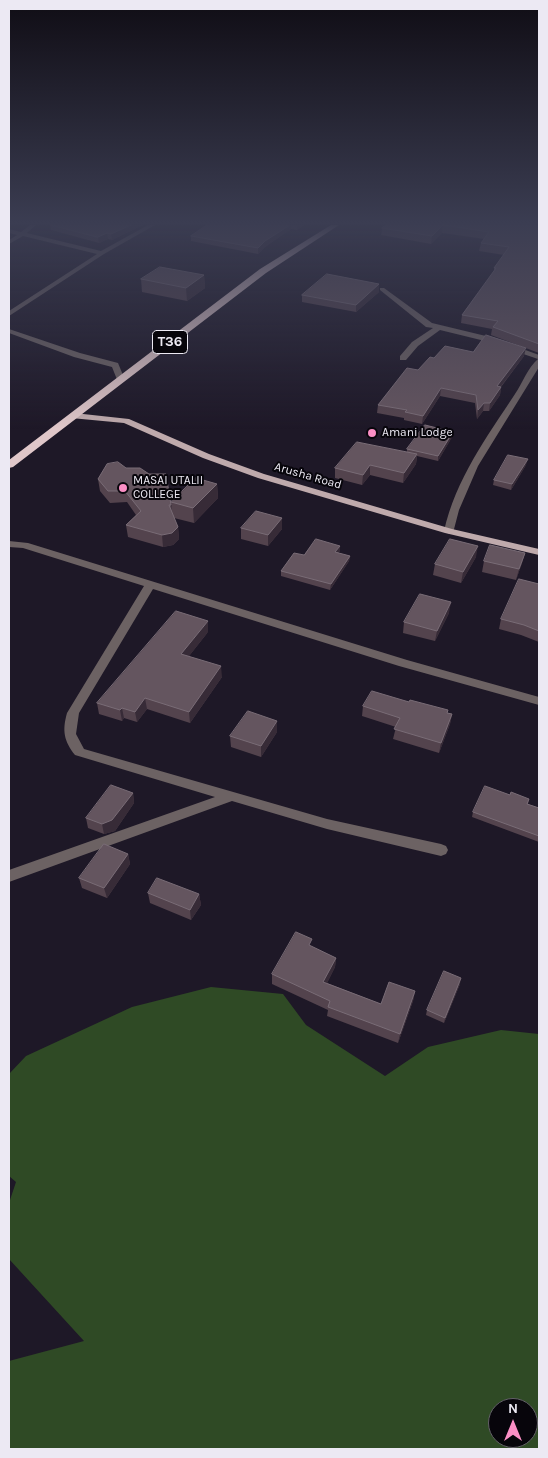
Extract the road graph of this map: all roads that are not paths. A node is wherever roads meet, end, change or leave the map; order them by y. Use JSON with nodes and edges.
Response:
{"nodes":[{"id":1,"x":41,"y":293,"type":"edge"},
{"id":2,"x":234,"y":293,"type":"edge"},
{"id":3,"x":388,"y":293,"type":"edge"},
{"id":4,"x":9,"y":314,"type":"edge"},
{"id":5,"x":438,"y":328,"type":"junction"},
{"id":6,"x":9,"y":331,"type":"edge"},
{"id":7,"x":403,"y":358,"type":"dead end"},
{"id":8,"x":539,"y":361,"type":"edge"},
{"id":9,"x":121,"y":380,"type":"junction"},
{"id":10,"x":74,"y":416,"type":"junction"},
{"id":11,"x":9,"y":465,"type":"edge"},
{"id":12,"x":449,"y":531,"type":"junction"},
{"id":13,"x":9,"y":544,"type":"edge"},
{"id":14,"x":539,"y":552,"type":"edge"},
{"id":15,"x":150,"y":584,"type":"junction"},
{"id":16,"x":539,"y":701,"type":"edge"},
{"id":17,"x":230,"y":797,"type":"junction"},
{"id":18,"x":441,"y":850,"type":"dead end"},
{"id":19,"x":9,"y":876,"type":"edge"}],
"edges":[{"from":1,"to":4,"type":"street"},
{"from":2,"to":9,"type":"highway","number":"T36"},
{"from":3,"to":5,"type":"street"},
{"from":5,"to":7,"type":"street"},
{"from":5,"to":8,"type":"street"},
{"from":6,"to":9,"type":"street"},
{"from":8,"to":12,"type":"street"},
{"from":9,"to":10,"type":"highway","number":"T36"},
{"from":10,"to":11,"type":"highway","number":"T36"},
{"from":10,"to":12,"type":"main road","name":"Arusha Road"},
{"from":12,"to":14,"type":"main road","name":"Arusha Road"},
{"from":13,"to":15,"type":"street"},
{"from":15,"to":16,"type":"street"},
{"from":15,"to":17,"type":"street"},
{"from":17,"to":18,"type":"street"},
{"from":17,"to":19,"type":"street"}]}
